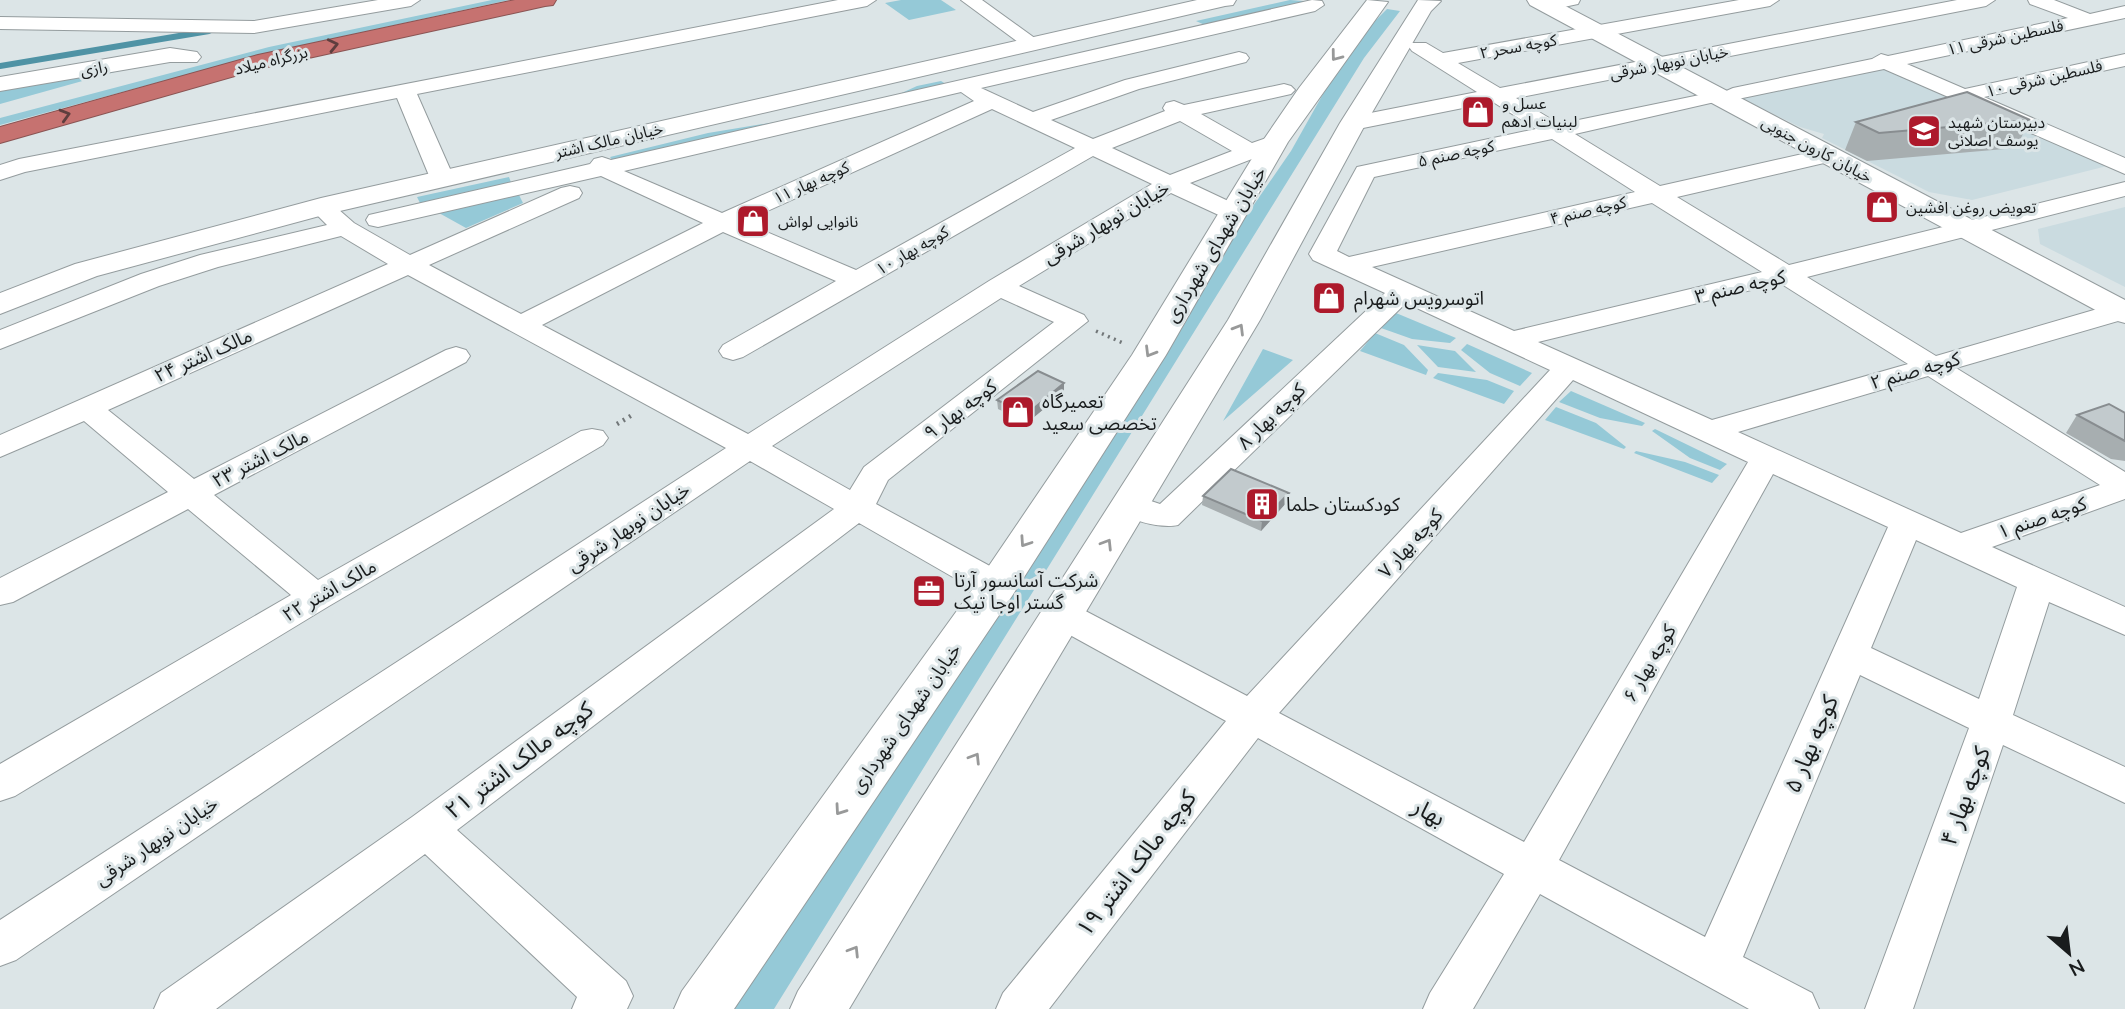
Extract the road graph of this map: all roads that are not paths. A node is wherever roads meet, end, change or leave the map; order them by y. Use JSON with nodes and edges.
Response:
{"nodes":[{"id":1,"x":289,"y":0,"type":"edge"},
{"id":2,"x":411,"y":0,"type":"edge"},
{"id":3,"x":455,"y":0,"type":"edge"},
{"id":4,"x":545,"y":0,"type":"edge"},
{"id":5,"x":867,"y":0,"type":"edge"},
{"id":6,"x":970,"y":0,"type":"edge"},
{"id":7,"x":1225,"y":0,"type":"edge"},
{"id":8,"x":1770,"y":0,"type":"edge"},
{"id":9,"x":1872,"y":0,"type":"edge"},
{"id":10,"x":1986,"y":0,"type":"edge"},
{"id":11,"x":2037,"y":0,"type":"edge"},
{"id":12,"x":1372,"y":1,"type":"edge"},
{"id":13,"x":1433,"y":1,"type":"edge"},
{"id":14,"x":1546,"y":1,"type":"edge"},
{"id":15,"x":1315,"y":5,"type":"dead end"},
{"id":16,"x":1171,"y":12,"type":"junction"},
{"id":17,"x":2125,"y":12,"type":"edge"},
{"id":18,"x":1916,"y":14,"type":"junction"},
{"id":19,"x":2090,"y":20,"type":"junction"},
{"id":20,"x":0,"y":23,"type":"edge"},
{"id":21,"x":254,"y":27,"type":"junction"},
{"id":22,"x":1201,"y":31,"type":"junction"},
{"id":23,"x":1596,"y":32,"type":"junction"},
{"id":24,"x":1818,"y":33,"type":"junction"},
{"id":25,"x":2125,"y":33,"type":"edge"},
{"id":26,"x":1993,"y":40,"type":"junction"},
{"id":27,"x":1033,"y":44,"type":"junction"},
{"id":28,"x":1419,"y":47,"type":"dead end"},
{"id":29,"x":179,"y":56,"type":"junction"},
{"id":30,"x":1440,"y":60,"type":"junction"},
{"id":31,"x":2125,"y":60,"type":"edge"},
{"id":32,"x":1885,"y":62,"type":"junction"},
{"id":33,"x":1657,"y":64,"type":"junction"},
{"id":34,"x":1250,"y":66,"type":"junction"},
{"id":35,"x":928,"y":68,"type":"junction"},
{"id":36,"x":2073,"y":72,"type":"junction"},
{"id":37,"x":0,"y":84,"type":"edge"},
{"id":38,"x":1132,"y":84,"type":"junction"},
{"id":39,"x":961,"y":86,"type":"junction"},
{"id":40,"x":405,"y":91,"type":"junction"},
{"id":41,"x":1296,"y":91,"type":"junction"},
{"id":42,"x":1497,"y":95,"type":"junction"},
{"id":43,"x":1726,"y":95,"type":"junction"},
{"id":44,"x":1962,"y":96,"type":"junction"},
{"id":45,"x":991,"y":101,"type":"junction"},
{"id":46,"x":27,"y":102,"type":"dead end"},
{"id":47,"x":1182,"y":112,"type":"junction"},
{"id":48,"x":1395,"y":115,"type":"junction"},
{"id":49,"x":1030,"y":120,"type":"junction"},
{"id":50,"x":1555,"y":132,"type":"junction"},
{"id":51,"x":0,"y":135,"type":"edge"},
{"id":52,"x":1371,"y":137,"type":"junction"},
{"id":53,"x":583,"y":146,"type":"junction"},
{"id":54,"x":1262,"y":147,"type":"junction"},
{"id":55,"x":1091,"y":148,"type":"junction"},
{"id":56,"x":1829,"y":155,"type":"junction"},
{"id":57,"x":2125,"y":167,"type":"edge"},
{"id":58,"x":610,"y":172,"type":"junction"},
{"id":59,"x":1365,"y":172,"type":"junction"},
{"id":60,"x":0,"y":173,"type":"edge"},
{"id":61,"x":442,"y":178,"type":"junction"},
{"id":62,"x":1170,"y":183,"type":"junction"},
{"id":63,"x":2125,"y":189,"type":"edge"},
{"id":64,"x":1656,"y":194,"type":"junction"},
{"id":65,"x":321,"y":207,"type":"junction"},
{"id":66,"x":1232,"y":212,"type":"junction"},
{"id":67,"x":378,"y":220,"type":"dead end"},
{"id":68,"x":725,"y":221,"type":"junction"},
{"id":69,"x":345,"y":228,"type":"junction"},
{"id":70,"x":1969,"y":230,"type":"junction"},
{"id":71,"x":1335,"y":259,"type":"junction"},
{"id":72,"x":407,"y":264,"type":"junction"},
{"id":73,"x":1786,"y":275,"type":"junction"},
{"id":74,"x":858,"y":281,"type":"junction"},
{"id":75,"x":999,"y":287,"type":"junction"},
{"id":76,"x":1404,"y":290,"type":"junction"},
{"id":77,"x":0,"y":304,"type":"edge"},
{"id":78,"x":2123,"y":312,"type":"edge"},
{"id":79,"x":520,"y":325,"type":"junction"},
{"id":80,"x":0,"y":340,"type":"edge"},
{"id":81,"x":1511,"y":341,"type":"junction"},
{"id":82,"x":733,"y":351,"type":"dead end"},
{"id":83,"x":456,"y":356,"type":"dead end"},
{"id":84,"x":1931,"y":365,"type":"junction"},
{"id":85,"x":1568,"y":368,"type":"junction"},
{"id":86,"x":86,"y":407,"type":"junction"},
{"id":87,"x":1709,"y":431,"type":"junction"},
{"id":88,"x":592,"y":438,"type":"road end"},
{"id":89,"x":0,"y":447,"type":"edge"},
{"id":90,"x":748,"y":447,"type":"junction"},
{"id":91,"x":1766,"y":458,"type":"junction"},
{"id":92,"x":2125,"y":487,"type":"edge"},
{"id":93,"x":190,"y":494,"type":"junction"},
{"id":94,"x":1130,"y":505,"type":"junction"},
{"id":95,"x":858,"y":507,"type":"junction"},
{"id":96,"x":1907,"y":522,"type":"junction"},
{"id":97,"x":1959,"y":546,"type":"junction"},
{"id":98,"x":2037,"y":582,"type":"junction"},
{"id":99,"x":997,"y":586,"type":"junction"},
{"id":100,"x":0,"y":593,"type":"edge"},
{"id":101,"x":316,"y":597,"type":"junction"},
{"id":102,"x":1063,"y":615,"type":"junction"},
{"id":103,"x":2125,"y":622,"type":"edge"},
{"id":104,"x":1850,"y":654,"type":"junction"},
{"id":105,"x":1252,"y":717,"type":"junction"},
{"id":106,"x":1991,"y":722,"type":"junction"},
{"id":107,"x":0,"y":784,"type":"edge"},
{"id":108,"x":2125,"y":786,"type":"edge"},
{"id":109,"x":427,"y":829,"type":"junction"},
{"id":110,"x":1532,"y":868,"type":"junction"},
{"id":111,"x":0,"y":945,"type":"edge"},
{"id":112,"x":1716,"y":967,"type":"junction"},
{"id":113,"x":603,"y":1002,"type":"edge"},
{"id":114,"x":178,"y":1009,"type":"edge"},
{"id":115,"x":702,"y":1009,"type":"edge"},
{"id":116,"x":818,"y":1009,"type":"edge"},
{"id":117,"x":1020,"y":1009,"type":"edge"},
{"id":118,"x":1447,"y":1009,"type":"edge"},
{"id":119,"x":1795,"y":1009,"type":"edge"},
{"id":120,"x":1889,"y":1009,"type":"edge"}],
"edges":[{"from":1,"to":21,"type":"street"},
{"from":2,"to":21,"type":"street"},
{"from":3,"to":29,"type":"highway","name":"بزرگراه میلاد"},
{"from":51,"to":4,"type":"highway","name":"بزرگراه میلاد","one_way":true},
{"from":5,"to":40,"type":"street"},
{"from":6,"to":27,"type":"street"},
{"from":7,"to":16,"type":"main road","name":"خیابان مالک اشتر"},
{"from":8,"to":23,"type":"street","name":"کوچه سحر ۲"},
{"from":9,"to":18,"type":"street"},
{"from":10,"to":18,"type":"street","name":"خیابان نوبهار شرقی"},
{"from":11,"to":19,"type":"street"},
{"from":12,"to":13,"type":"main road"},
{"from":12,"to":41,"type":"main road","name":"خیابان شهدای شهرداری","one_way":true},
{"from":13,"to":52,"type":"main road"},
{"from":14,"to":23,"type":"main road","name":"خیابان کارون جنوبی"},
{"from":15,"to":22,"type":"street"},
{"from":16,"to":22,"type":"street"},
{"from":16,"to":27,"type":"main road","name":"خیابان مالک اشتر"},
{"from":17,"to":19,"type":"street","name":"فلسطین شرقی ۱۱"},
{"from":18,"to":24,"type":"street","name":"خیابان نوبهار شرقی"},
{"from":18,"to":26,"type":"street"},
{"from":19,"to":25,"type":"street"},
{"from":19,"to":26,"type":"street","name":"فلسطین شرقی ۱۱"},
{"from":20,"to":21,"type":"street"},
{"from":21,"to":29,"type":"street"},
{"from":22,"to":34,"type":"street"},
{"from":22,"to":39,"type":"street"},
{"from":23,"to":30,"type":"street","name":"کوچه سحر ۲"},
{"from":23,"to":33,"type":"main road","name":"خیابان کارون جنوبی"},
{"from":24,"to":32,"type":"street"},
{"from":24,"to":33,"type":"street","name":"خیابان نوبهار شرقی"},
{"from":26,"to":32,"type":"street","name":"فلسطین شرقی ۱۱"},
{"from":26,"to":36,"type":"street"},
{"from":27,"to":35,"type":"main road","name":"خیابان مالک اشتر"},
{"from":28,"to":30,"type":"street"},
{"from":29,"to":37,"type":"main road","name":"رازی"},
{"from":29,"to":46,"type":"highway","name":"بزرگراه میلاد"},
{"from":30,"to":42,"type":"street"},
{"from":31,"to":36,"type":"street","name":"فلسطین شرقی ۱۰"},
{"from":32,"to":43,"type":"street","name":"فلسطین شرقی ۱۱"},
{"from":32,"to":44,"type":"street"},
{"from":33,"to":42,"type":"street","name":"خیابان نوبهار شرقی"},
{"from":33,"to":43,"type":"main road","name":"خیابان کارون جنوبی"},
{"from":34,"to":38,"type":"street"},
{"from":34,"to":41,"type":"street"},
{"from":35,"to":39,"type":"street"},
{"from":35,"to":53,"type":"main road","name":"خیابان مالک اشتر"},
{"from":36,"to":44,"type":"street","name":"فلسطین شرقی ۱۰"},
{"from":38,"to":47,"type":"street"},
{"from":38,"to":49,"type":"street"},
{"from":39,"to":45,"type":"street"},
{"from":39,"to":58,"type":"street"},
{"from":40,"to":60,"type":"street"},
{"from":40,"to":61,"type":"street"},
{"from":41,"to":47,"type":"street","name":"کوچه بهار ۱۰"},
{"from":41,"to":54,"type":"main road","name":"خیابان شهدای شهرداری"},
{"from":42,"to":48,"type":"street","name":"خیابان نوبهار شرقی"},
{"from":42,"to":50,"type":"street"},
{"from":43,"to":50,"type":"street","name":"کوچه صنم ۵"},
{"from":43,"to":56,"type":"main road","name":"خیابان کارون جنوبی"},
{"from":44,"to":57,"type":"street"},
{"from":45,"to":49,"type":"street"},
{"from":45,"to":68,"type":"street","name":"کوچه بهار ۱۱"},
{"from":47,"to":54,"type":"street"},
{"from":47,"to":55,"type":"street","name":"کوچه بهار ۱۰"},
{"from":48,"to":52,"type":"street"},
{"from":48,"to":52,"type":"street","name":"خیابان نوبهار شرقی"},
{"from":49,"to":55,"type":"street"},
{"from":50,"to":59,"type":"street","name":"کوچه صنم ۵"},
{"from":50,"to":64,"type":"street"},
{"from":52,"to":59,"type":"street"},
{"from":94,"to":52,"type":"main road","one_way":true},
{"from":53,"to":58,"type":"street"},
{"from":53,"to":61,"type":"main road","name":"خیابان مالک اشتر"},
{"from":54,"to":62,"type":"street","name":"خیابان نوبهار شرقی"},
{"from":54,"to":66,"type":"main road","name":"خیابان شهدای شهرداری"},
{"from":55,"to":62,"type":"street"},
{"from":55,"to":74,"type":"street","name":"کوچه بهار ۱۰"},
{"from":56,"to":64,"type":"street","name":"کوچه صنم ۴"},
{"from":56,"to":70,"type":"main road","name":"خیابان کارون جنوبی"},
{"from":58,"to":67,"type":"street"},
{"from":58,"to":68,"type":"street"},
{"from":58,"to":72,"type":"street","name":"مالک اشتر ۲۴"},
{"from":59,"to":71,"type":"street"},
{"from":61,"to":65,"type":"main road","name":"خیابان مالک اشتر"},
{"from":62,"to":66,"type":"street"},
{"from":62,"to":75,"type":"street","name":"خیابان نوبهار شرقی"},
{"from":63,"to":70,"type":"street","name":"کوچه صنم ۳"},
{"from":64,"to":71,"type":"street","name":"کوچه صنم ۴"},
{"from":64,"to":73,"type":"street"},
{"from":65,"to":69,"type":"street"},
{"from":65,"to":77,"type":"main road","name":"خیابان مالک اشتر"},
{"from":66,"to":99,"type":"main road","name":"خیابان شهدای شهرداری","one_way":true},
{"from":68,"to":74,"type":"street"},
{"from":68,"to":79,"type":"street","name":"کوچه بهار ۱۱"},
{"from":69,"to":72,"type":"street"},
{"from":69,"to":80,"type":"street"},
{"from":70,"to":73,"type":"street","name":"کوچه صنم ۳"},
{"from":70,"to":78,"type":"main road","name":"خیابان کارون جنوبی"},
{"from":71,"to":76,"type":"street"},
{"from":72,"to":79,"type":"street"},
{"from":72,"to":86,"type":"street","name":"مالک اشتر ۲۴"},
{"from":73,"to":81,"type":"street","name":"کوچه صنم ۳"},
{"from":73,"to":84,"type":"street"},
{"from":74,"to":82,"type":"street","name":"کوچه بهار ۱۰"},
{"from":75,"to":90,"type":"street","name":"خیابان نوبهار شرقی"},
{"from":75,"to":95,"type":"street","name":"کوچه بهار ۹"},
{"from":76,"to":81,"type":"street"},
{"from":76,"to":94,"type":"street","name":"کوچه بهار ۸"},
{"from":78,"to":84,"type":"street","name":"کوچه صنم ۲"},
{"from":79,"to":90,"type":"street"},
{"from":81,"to":85,"type":"street"},
{"from":83,"to":93,"type":"street","name":"مالک اشتر ۲۳"},
{"from":84,"to":87,"type":"street","name":"کوچه صنم ۲"},
{"from":84,"to":92,"type":"street"},
{"from":85,"to":87,"type":"street"},
{"from":85,"to":105,"type":"street","name":"کوچه بهار ۷"},
{"from":86,"to":89,"type":"street","name":"مالک اشتر ۲۴"},
{"from":86,"to":93,"type":"street"},
{"from":87,"to":91,"type":"street"},
{"from":88,"to":101,"type":"street","name":"مالک اشتر ۲۲"},
{"from":90,"to":95,"type":"street"},
{"from":90,"to":111,"type":"street","name":"خیابان نوبهار شرقی"},
{"from":91,"to":96,"type":"street"},
{"from":91,"to":110,"type":"street","name":"کوچه بهار ۶"},
{"from":92,"to":97,"type":"street","name":"کوچه صنم ۱"},
{"from":93,"to":100,"type":"street","name":"مالک اشتر ۲۳"},
{"from":93,"to":101,"type":"street"},
{"from":102,"to":94,"type":"main road","one_way":true},
{"from":95,"to":99,"type":"street"},
{"from":95,"to":109,"type":"street","name":"کوچه مالک اشتر ۲۱"},
{"from":96,"to":97,"type":"street"},
{"from":96,"to":104,"type":"street","name":"کوچه بهار ۵"},
{"from":97,"to":98,"type":"street"},
{"from":98,"to":103,"type":"street"},
{"from":98,"to":106,"type":"street","name":"کوچه بهار ۴"},
{"from":99,"to":115,"type":"main road","name":"خیابان شهدای شهرداری","one_way":true},
{"from":101,"to":107,"type":"street","name":"مالک اشتر ۲۲"},
{"from":102,"to":105,"type":"street","name":"بهار"},
{"from":116,"to":102,"type":"main road","one_way":true},
{"from":104,"to":106,"type":"street"},
{"from":104,"to":112,"type":"street","name":"کوچه بهار ۵"},
{"from":105,"to":110,"type":"street","name":"بهار"},
{"from":105,"to":117,"type":"street","name":"کوچه مالک اشتر ۱۹"},
{"from":106,"to":108,"type":"street"},
{"from":106,"to":120,"type":"street","name":"کوچه بهار ۴"},
{"from":109,"to":113,"type":"street"},
{"from":109,"to":114,"type":"street","name":"کوچه مالک اشتر ۲۱"},
{"from":110,"to":112,"type":"street","name":"بهار"},
{"from":110,"to":118,"type":"street","name":"کوچه بهار ۶"},
{"from":112,"to":119,"type":"street","name":"بهار"}]}
